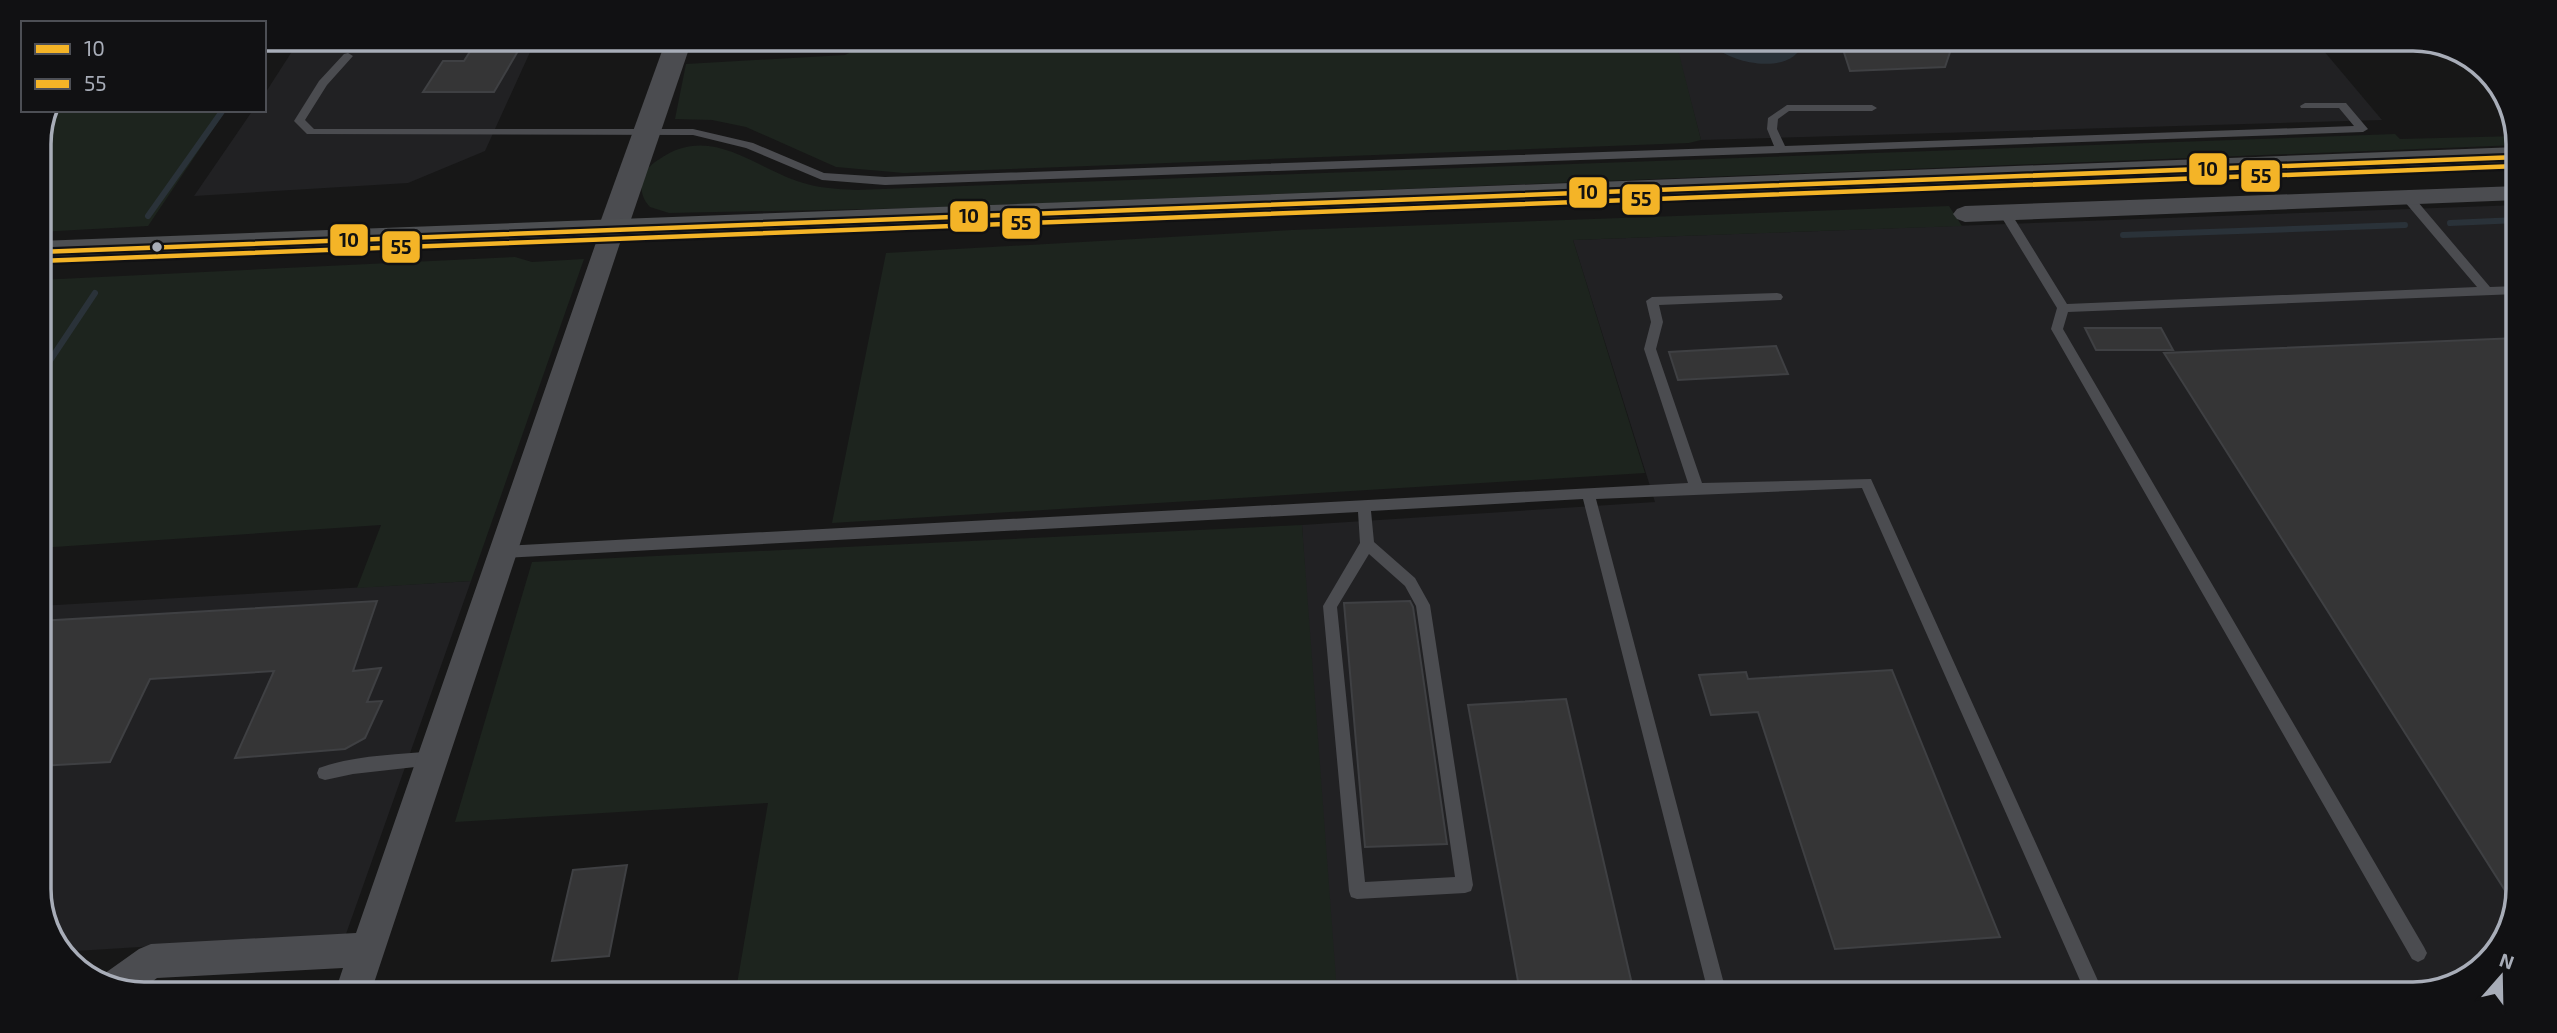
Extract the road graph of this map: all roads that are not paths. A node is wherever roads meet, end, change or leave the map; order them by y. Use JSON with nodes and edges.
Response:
{"nodes":[{"id":1,"x":675,"y":51,"type":"edge"},
{"id":2,"x":348,"y":55,"type":"dead end"},
{"id":3,"x":2305,"y":106,"type":"dead end"},
{"id":4,"x":1872,"y":108,"type":"dead end"},
{"id":5,"x":645,"y":132,"type":"junction"},
{"id":6,"x":1780,"y":148,"type":"junction"},
{"id":7,"x":2506,"y":158,"type":"edge"},
{"id":8,"x":2506,"y":194,"type":"edge"},
{"id":9,"x":2408,"y":198,"type":"junction"},
{"id":10,"x":2005,"y":212,"type":"junction"},
{"id":11,"x":1965,"y":214,"type":"dead end"},
{"id":12,"x":612,"y":231,"type":"junction"},
{"id":13,"x":51,"y":252,"type":"edge"},
{"id":14,"x":2506,"y":290,"type":"edge"},
{"id":15,"x":2487,"y":291,"type":"junction"},
{"id":16,"x":1777,"y":297,"type":"dead end"},
{"id":17,"x":2063,"y":308,"type":"junction"},
{"id":18,"x":1697,"y":488,"type":"junction"},
{"id":19,"x":1588,"y":493,"type":"junction"},
{"id":20,"x":1364,"y":505,"type":"junction"},
{"id":21,"x":1367,"y":544,"type":"junction"},
{"id":22,"x":502,"y":552,"type":"junction"},
{"id":23,"x":432,"y":758,"type":"junction"},
{"id":24,"x":325,"y":774,"type":"dead end"},
{"id":25,"x":368,"y":950,"type":"junction"},
{"id":26,"x":2418,"y":953,"type":"dead end"},
{"id":27,"x":126,"y":980,"type":"edge"},
{"id":28,"x":357,"y":982,"type":"edge"},
{"id":29,"x":1714,"y":982,"type":"edge"},
{"id":30,"x":2090,"y":982,"type":"edge"}],
"edges":[{"from":1,"to":5,"type":"street"},
{"from":2,"to":5,"type":"lane"},
{"from":3,"to":6,"type":"lane"},
{"from":4,"to":6,"type":"lane"},
{"from":5,"to":6,"type":"lane"},
{"from":5,"to":12,"type":"street"},
{"from":7,"to":12,"type":"main road"},
{"from":8,"to":9,"type":"street"},
{"from":9,"to":10,"type":"street"},
{"from":9,"to":15,"type":"lane"},
{"from":10,"to":11,"type":"street"},
{"from":10,"to":17,"type":"lane"},
{"from":12,"to":13,"type":"main road"},
{"from":12,"to":22,"type":"street"},
{"from":14,"to":15,"type":"lane"},
{"from":15,"to":17,"type":"lane"},
{"from":16,"to":18,"type":"lane"},
{"from":17,"to":26,"type":"lane"},
{"from":18,"to":19,"type":"lane"},
{"from":18,"to":30,"type":"lane"},
{"from":19,"to":20,"type":"lane"},
{"from":19,"to":29,"type":"lane"},
{"from":20,"to":21,"type":"lane"},
{"from":20,"to":22,"type":"lane"},
{"from":21,"to":21,"type":"lane"},
{"from":22,"to":23,"type":"street"},
{"from":23,"to":24,"type":"lane"},
{"from":23,"to":25,"type":"street"},
{"from":25,"to":27,"type":"street"},
{"from":25,"to":28,"type":"street"}]}
